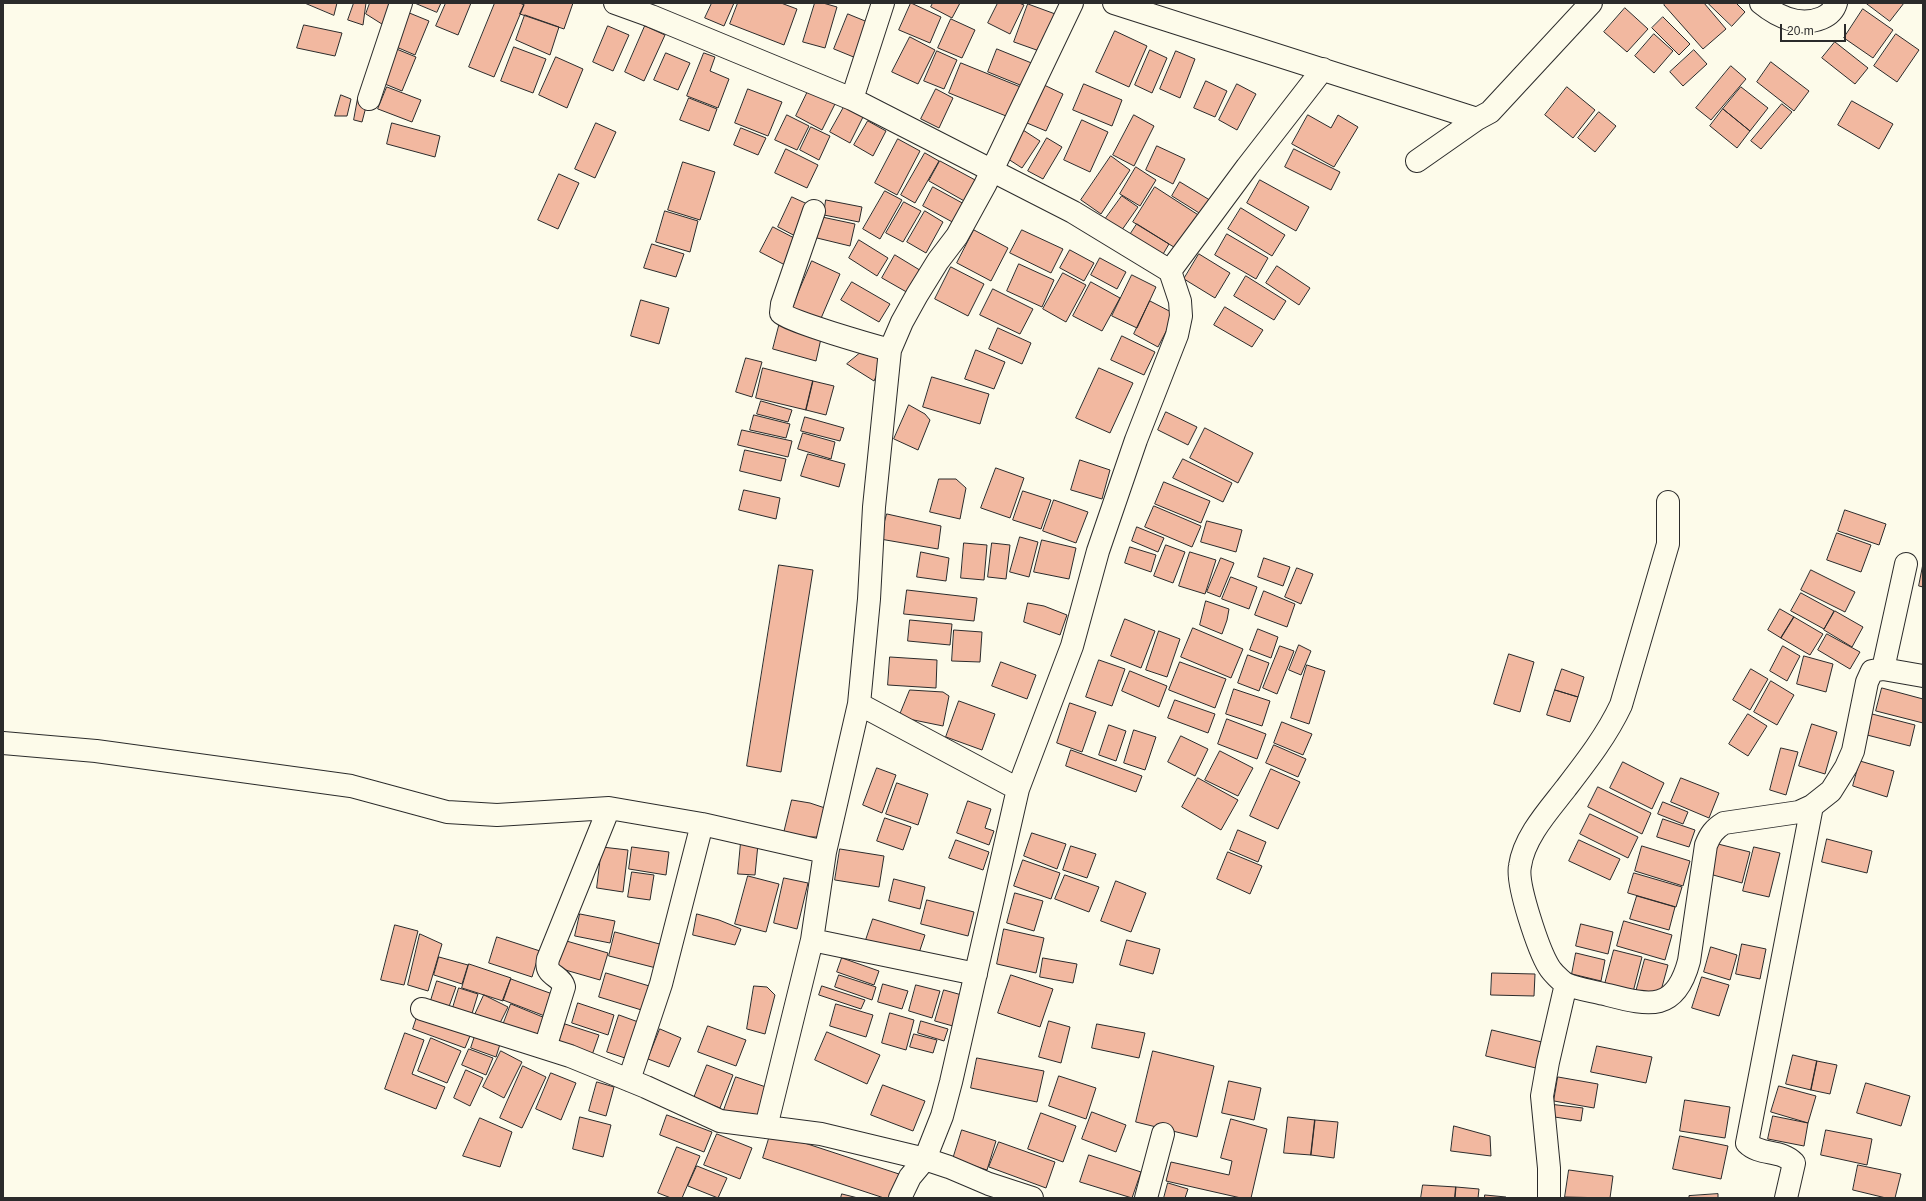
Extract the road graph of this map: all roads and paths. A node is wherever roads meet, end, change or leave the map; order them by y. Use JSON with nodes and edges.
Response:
{"nodes":[{"id":1,"x":401,"y":3,"type":"edge"},
{"id":2,"x":615,"y":3,"type":"edge"},
{"id":3,"x":883,"y":3,"type":"edge"},
{"id":4,"x":1072,"y":3,"type":"edge"},
{"id":5,"x":1114,"y":3,"type":"edge"},
{"id":6,"x":1591,"y":3,"type":"edge"},
{"id":7,"x":1761,"y":3,"type":"edge"},
{"id":8,"x":1836,"y":3,"type":"edge"},
{"id":9,"x":1323,"y":69,"type":"junction"},
{"id":10,"x":369,"y":99,"type":"dead end"},
{"id":11,"x":852,"y":99,"type":"junction"},
{"id":12,"x":1477,"y":119,"type":"junction"},
{"id":13,"x":1417,"y":161,"type":"dead end"},
{"id":14,"x":993,"y":170,"type":"junction"},
{"id":15,"x":814,"y":210,"type":"dead end"},
{"id":16,"x":1170,"y":271,"type":"junction"},
{"id":17,"x":890,"y":350,"type":"junction"},
{"id":18,"x":1668,"y":502,"type":"dead end"},
{"id":19,"x":1906,"y":564,"type":"dead end"},
{"id":20,"x":1883,"y":669,"type":"junction"},
{"id":21,"x":1923,"y":676,"type":"edge"},
{"id":22,"x":859,"y":704,"type":"junction"},
{"id":23,"x":3,"y":743,"type":"edge"},
{"id":24,"x":1018,"y":789,"type":"junction"},
{"id":25,"x":1812,"y":806,"type":"junction"},
{"id":26,"x":609,"y":808,"type":"junction"},
{"id":27,"x":702,"y":824,"type":"junction"},
{"id":28,"x":825,"y":852,"type":"junction"},
{"id":29,"x":812,"y":940,"type":"junction"},
{"id":30,"x":976,"y":974,"type":"junction"},
{"id":31,"x":1566,"y":984,"type":"junction"},
{"id":32,"x":422,"y":1009,"type":"dead end"},
{"id":33,"x":545,"y":1048,"type":"junction"},
{"id":34,"x":629,"y":1080,"type":"junction"},
{"id":35,"x":766,"y":1128,"type":"junction"},
{"id":36,"x":1163,"y":1134,"type":"dead end"},
{"id":37,"x":925,"y":1159,"type":"junction"},
{"id":38,"x":900,"y":1198,"type":"edge"},
{"id":39,"x":1032,"y":1198,"type":"edge"},
{"id":40,"x":1146,"y":1198,"type":"edge"},
{"id":41,"x":1549,"y":1198,"type":"edge"},
{"id":42,"x":1786,"y":1198,"type":"edge"}],
"edges":[{"from":1,"to":10,"type":"street"},
{"from":2,"to":11,"type":"street"},
{"from":3,"to":11,"type":"street"},
{"from":4,"to":14,"type":"street"},
{"from":5,"to":9,"type":"street"},
{"from":6,"to":12,"type":"street"},
{"from":7,"to":8,"type":"street"},
{"from":9,"to":12,"type":"street"},
{"from":9,"to":16,"type":"street"},
{"from":11,"to":14,"type":"street"},
{"from":12,"to":13,"type":"street"},
{"from":14,"to":16,"type":"street"},
{"from":14,"to":17,"type":"street"},
{"from":15,"to":17,"type":"street"},
{"from":16,"to":24,"type":"street"},
{"from":17,"to":22,"type":"street"},
{"from":18,"to":31,"type":"street"},
{"from":19,"to":20,"type":"street"},
{"from":20,"to":21,"type":"street"},
{"from":20,"to":25,"type":"street"},
{"from":22,"to":24,"type":"street"},
{"from":22,"to":28,"type":"street"},
{"from":23,"to":26,"type":"street"},
{"from":24,"to":30,"type":"street"},
{"from":25,"to":31,"type":"street"},
{"from":25,"to":42,"type":"street"},
{"from":26,"to":27,"type":"street"},
{"from":26,"to":33,"type":"street"},
{"from":27,"to":28,"type":"street"},
{"from":27,"to":34,"type":"street"},
{"from":28,"to":29,"type":"street"},
{"from":29,"to":30,"type":"street"},
{"from":29,"to":35,"type":"street"},
{"from":30,"to":37,"type":"street"},
{"from":31,"to":41,"type":"street"},
{"from":32,"to":33,"type":"street"},
{"from":33,"to":34,"type":"street"},
{"from":34,"to":35,"type":"street"},
{"from":35,"to":37,"type":"street"},
{"from":36,"to":40,"type":"street"},
{"from":37,"to":38,"type":"street"},
{"from":37,"to":39,"type":"street"}]}
